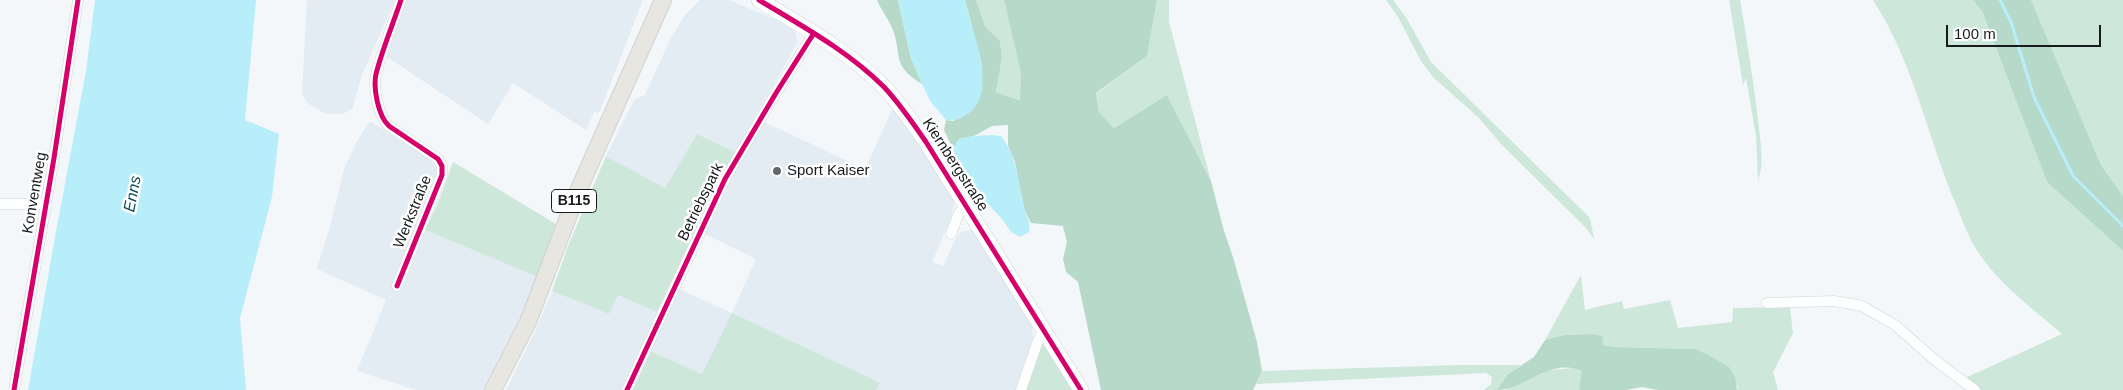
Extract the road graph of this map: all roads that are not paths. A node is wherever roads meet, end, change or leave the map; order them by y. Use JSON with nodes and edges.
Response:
{"nodes":[{"id":1,"x":78,"y":0,"type":"edge"},
{"id":2,"x":401,"y":0,"type":"edge"},
{"id":3,"x":759,"y":0,"type":"edge"},
{"id":4,"x":659,"y":4,"type":"edge"},
{"id":5,"x":814,"y":33,"type":"junction"},
{"id":6,"x":0,"y":204,"type":"edge"},
{"id":7,"x":47,"y":204,"type":"junction"},
{"id":8,"x":967,"y":207,"type":"junction"},
{"id":9,"x":950,"y":234,"type":"dead end"},
{"id":10,"x":397,"y":286,"type":"dead end"},
{"id":11,"x":1767,"y":303,"type":"dead end"},
{"id":12,"x":1045,"y":331,"type":"junction"},
{"id":13,"x":14,"y":390,"type":"edge"},
{"id":14,"x":493,"y":390,"type":"edge"},
{"id":15,"x":627,"y":390,"type":"edge"},
{"id":16,"x":1021,"y":390,"type":"edge"},
{"id":17,"x":1081,"y":390,"type":"edge"},
{"id":18,"x":1975,"y":390,"type":"edge"}],
"edges":[{"from":1,"to":7,"type":"street","name":"Konventweg"},
{"from":2,"to":10,"type":"street","name":"Werkstraße"},
{"from":3,"to":5,"type":"street","name":"Kiernbergstraße"},
{"from":4,"to":14,"type":"main road","number":"B115"},
{"from":5,"to":8,"type":"street","name":"Kiernbergstraße"},
{"from":5,"to":15,"type":"street","name":"Betriebspark"},
{"from":6,"to":7,"type":"street"},
{"from":7,"to":13,"type":"street","name":"Konventweg"},
{"from":8,"to":9,"type":"street"},
{"from":8,"to":12,"type":"street","name":"Kiernbergstraße"},
{"from":11,"to":18,"type":"street"},
{"from":12,"to":16,"type":"street"},
{"from":12,"to":17,"type":"street","name":"Kiernbergstraße"}]}
